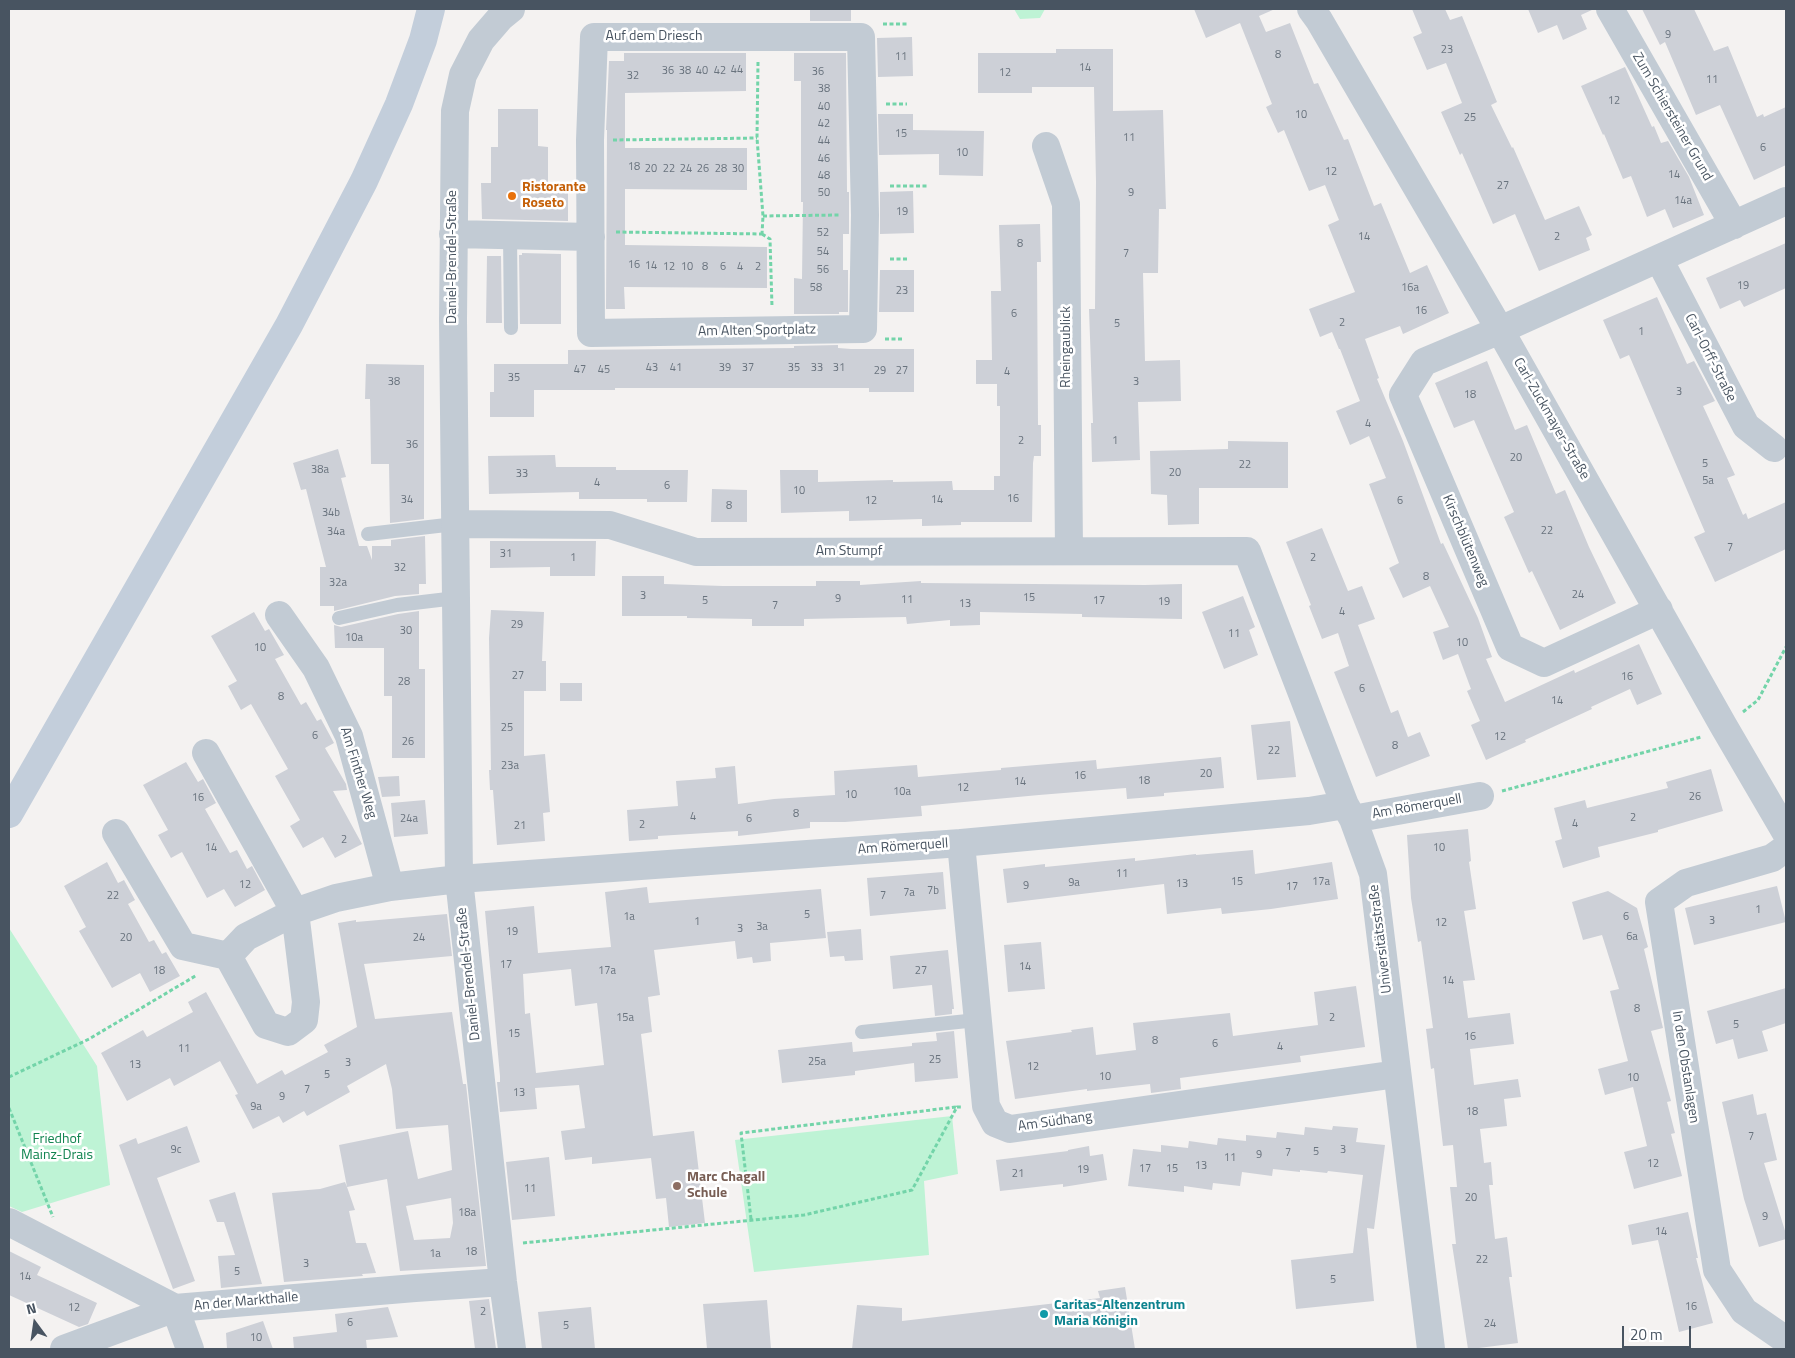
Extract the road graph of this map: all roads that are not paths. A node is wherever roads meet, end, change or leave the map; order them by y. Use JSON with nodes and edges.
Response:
{"nodes":[{"id":1,"x":431,"y":9,"type":"edge"},
{"id":2,"x":511,"y":9,"type":"edge"},
{"id":3,"x":1311,"y":9,"type":"edge"},
{"id":4,"x":1610,"y":9,"type":"edge"},
{"id":5,"x":871,"y":31,"type":"joint"},
{"id":6,"x":1046,"y":146,"type":"dead end"},
{"id":7,"x":1786,"y":201,"type":"edge"},
{"id":8,"x":1734,"y":225,"type":"junction"},
{"id":9,"x":453,"y":234,"type":"junction"},
{"id":10,"x":510,"y":235,"type":"junction"},
{"id":11,"x":591,"y":235,"type":"junction"},
{"id":12,"x":1659,"y":259,"type":"junction"},
{"id":13,"x":512,"y":328,"type":"dead end"},
{"id":14,"x":1500,"y":330,"type":"junction"},
{"id":15,"x":1774,"y":448,"type":"dead end"},
{"id":16,"x":455,"y":524,"type":"junction"},
{"id":17,"x":368,"y":534,"type":"dead end"},
{"id":18,"x":1069,"y":551,"type":"junction"},
{"id":19,"x":1247,"y":551,"type":"joint"},
{"id":20,"x":456,"y":598,"type":"junction"},
{"id":21,"x":1659,"y":610,"type":"junction"},
{"id":22,"x":279,"y":615,"type":"dead end"},
{"id":23,"x":339,"y":618,"type":"dead end"},
{"id":24,"x":206,"y":752,"type":"dead end"},
{"id":25,"x":1480,"y":796,"type":"road end"},
{"id":26,"x":1349,"y":812,"type":"junction"},
{"id":27,"x":9,"y":814,"type":"edge"},
{"id":28,"x":116,"y":833,"type":"dead end"},
{"id":29,"x":1786,"y":833,"type":"edge"},
{"id":30,"x":961,"y":843,"type":"junction"},
{"id":31,"x":1786,"y":848,"type":"edge"},
{"id":32,"x":459,"y":878,"type":"junction"},
{"id":33,"x":390,"y":887,"type":"junction"},
{"id":34,"x":295,"y":912,"type":"junction"},
{"id":35,"x":228,"y":956,"type":"junction"},
{"id":36,"x":978,"y":1020,"type":"junction"},
{"id":37,"x":862,"y":1032,"type":"dead end"},
{"id":38,"x":1397,"y":1074,"type":"junction"},
{"id":39,"x":9,"y":1222,"type":"edge"},
{"id":40,"x":503,"y":1282,"type":"junction"},
{"id":41,"x":175,"y":1308,"type":"junction"},
{"id":42,"x":1786,"y":1340,"type":"edge"},
{"id":43,"x":64,"y":1349,"type":"edge"},
{"id":44,"x":190,"y":1349,"type":"edge"},
{"id":45,"x":512,"y":1349,"type":"edge"},
{"id":46,"x":1431,"y":1349,"type":"edge"}],
"edges":[{"from":1,"to":27,"type":"main road"},
{"from":2,"to":9,"type":"street","name":"Daniel-Brendel-Straße"},
{"from":3,"to":14,"type":"street","name":"Carl-Zuckmayer-Straße"},
{"from":4,"to":8,"type":"street","name":"Zum Schiersteiner Grund"},
{"from":5,"to":11,"type":"street","name":"Auf dem Driesch"},
{"from":5,"to":11,"type":"street","name":"Am Alten Sportplatz"},
{"from":6,"to":18,"type":"street","name":"Rheingaublick"},
{"from":7,"to":8,"type":"street"},
{"from":8,"to":12,"type":"street"},
{"from":9,"to":10,"type":"street"},
{"from":9,"to":16,"type":"street","name":"Daniel-Brendel-Straße"},
{"from":10,"to":11,"type":"street"},
{"from":10,"to":13,"type":"lane"},
{"from":12,"to":14,"type":"street"},
{"from":12,"to":15,"type":"street","name":"Carl-Orff-Straße"},
{"from":14,"to":21,"type":"street","name":"Carl-Zuckmayer-Straße"},
{"from":14,"to":21,"type":"street","name":"Kirschblütenweg"},
{"from":16,"to":17,"type":"lane"},
{"from":16,"to":18,"type":"street","name":"Am Stumpf"},
{"from":16,"to":20,"type":"street","name":"Daniel-Brendel-Straße"},
{"from":18,"to":19,"type":"street","name":"Am Stumpf"},
{"from":19,"to":26,"type":"street","name":"Universitätsstraße"},
{"from":20,"to":23,"type":"lane"},
{"from":20,"to":32,"type":"street","name":"Daniel-Brendel-Straße"},
{"from":21,"to":29,"type":"street","name":"Carl-Zuckmayer-Straße"},
{"from":22,"to":33,"type":"street","name":"Am Finther Weg"},
{"from":24,"to":34,"type":"street"},
{"from":25,"to":26,"type":"street","name":"Am Römerquell"},
{"from":26,"to":30,"type":"street","name":"Am Römerquell"},
{"from":26,"to":38,"type":"street","name":"Universitätsstraße"},
{"from":28,"to":35,"type":"street"},
{"from":30,"to":32,"type":"street","name":"Am Römerquell"},
{"from":30,"to":36,"type":"street"},
{"from":31,"to":42,"type":"street","name":"In den Obstanlagen"},
{"from":32,"to":33,"type":"street"},
{"from":32,"to":40,"type":"street","name":"Daniel-Brendel-Straße"},
{"from":33,"to":34,"type":"street"},
{"from":34,"to":35,"type":"street"},
{"from":34,"to":35,"type":"street"},
{"from":36,"to":37,"type":"lane"},
{"from":36,"to":38,"type":"street","name":"Am Südhang"},
{"from":38,"to":46,"type":"street","name":"Universitätsstraße"},
{"from":39,"to":41,"type":"street","name":"An der Markthalle"},
{"from":40,"to":41,"type":"street","name":"An der Markthalle"},
{"from":40,"to":45,"type":"street","name":"Daniel-Brendel-Straße"},
{"from":41,"to":43,"type":"street"},
{"from":41,"to":44,"type":"street"}]}
